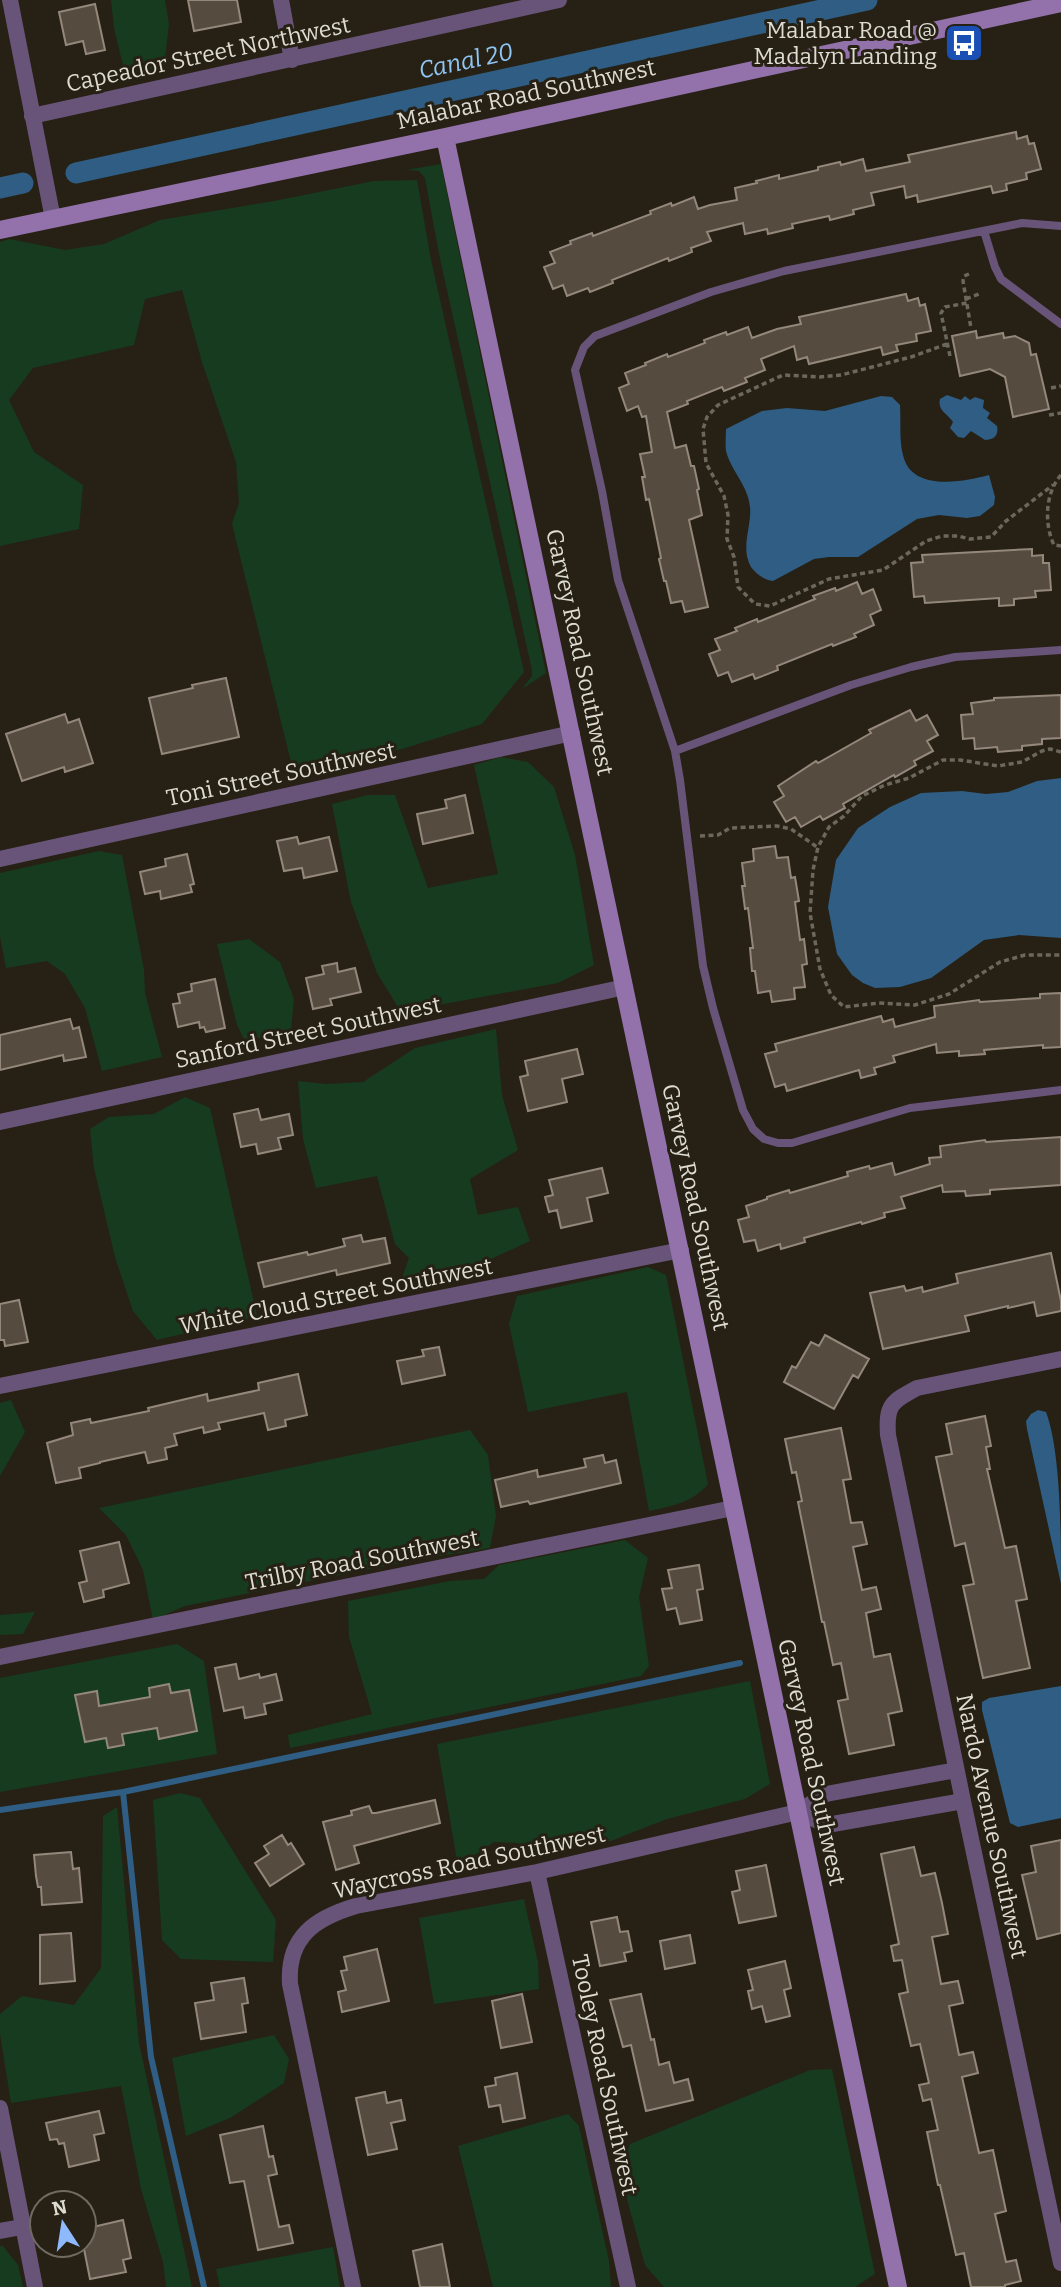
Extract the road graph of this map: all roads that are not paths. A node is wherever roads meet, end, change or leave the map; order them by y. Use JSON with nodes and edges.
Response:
{"nodes":[{"id":1,"x":10,"y":0,"type":"edge"},
{"id":2,"x":281,"y":0,"type":"edge"},
{"id":3,"x":555,"y":0,"type":"edge"},
{"id":4,"x":1061,"y":3,"type":"edge"},
{"id":5,"x":292,"y":60,"type":"junction"},
{"id":6,"x":32,"y":116,"type":"junction"},
{"id":7,"x":445,"y":137,"type":"junction"},
{"id":8,"x":53,"y":219,"type":"junction"},
{"id":9,"x":1061,"y":226,"type":"edge"},
{"id":10,"x":0,"y":230,"type":"edge"},
{"id":11,"x":984,"y":231,"type":"junction"},
{"id":12,"x":1061,"y":324,"type":"edge"},
{"id":13,"x":1061,"y":650,"type":"edge"},
{"id":14,"x":572,"y":733,"type":"junction"},
{"id":15,"x":675,"y":751,"type":"junction"},
{"id":16,"x":0,"y":859,"type":"edge"},
{"id":17,"x":625,"y":987,"type":"junction"},
{"id":18,"x":1061,"y":1090,"type":"edge"},
{"id":19,"x":0,"y":1122,"type":"edge"},
{"id":20,"x":681,"y":1250,"type":"junction"},
{"id":21,"x":1061,"y":1359,"type":"edge"},
{"id":22,"x":0,"y":1386,"type":"edge"},
{"id":23,"x":733,"y":1508,"type":"junction"},
{"id":24,"x":0,"y":1657,"type":"edge"},
{"id":25,"x":956,"y":1770,"type":"junction"},
{"id":26,"x":962,"y":1801,"type":"junction"},
{"id":27,"x":798,"y":1812,"type":"junction"},
{"id":28,"x":537,"y":1872,"type":"junction"},
{"id":29,"x":0,"y":2108,"type":"edge"},
{"id":30,"x":22,"y":2227,"type":"junction"},
{"id":31,"x":0,"y":2231,"type":"edge"},
{"id":32,"x":1061,"y":2263,"type":"edge"},
{"id":33,"x":35,"y":2287,"type":"edge"},
{"id":34,"x":353,"y":2287,"type":"edge"},
{"id":35,"x":628,"y":2287,"type":"edge"},
{"id":36,"x":898,"y":2287,"type":"edge"}],
"edges":[{"from":1,"to":6,"type":"street"},
{"from":2,"to":5,"type":"street"},
{"from":3,"to":5,"type":"street","name":"Capeador Street Northwest"},
{"from":4,"to":7,"type":"street","name":"Malabar Road Southwest"},
{"from":5,"to":6,"type":"street","name":"Capeador Street Northwest"},
{"from":6,"to":8,"type":"street"},
{"from":7,"to":8,"type":"street","name":"Malabar Road Southwest"},
{"from":7,"to":14,"type":"street","name":"Garvey Road Southwest"},
{"from":8,"to":10,"type":"street","name":"Malabar Road Southwest"},
{"from":9,"to":11,"type":"lane"},
{"from":11,"to":12,"type":"lane"},
{"from":11,"to":15,"type":"lane"},
{"from":13,"to":15,"type":"lane"},
{"from":14,"to":16,"type":"street","name":"Toni Street Southwest"},
{"from":14,"to":17,"type":"street","name":"Garvey Road Southwest"},
{"from":15,"to":18,"type":"lane"},
{"from":17,"to":19,"type":"street","name":"Sanford Street Southwest"},
{"from":17,"to":20,"type":"street","name":"Garvey Road Southwest"},
{"from":20,"to":22,"type":"street","name":"White Cloud Street Southwest"},
{"from":20,"to":23,"type":"street","name":"Garvey Road Southwest"},
{"from":21,"to":25,"type":"street","name":"Nardo Avenue Southwest"},
{"from":23,"to":24,"type":"street","name":"Trilby Road Southwest"},
{"from":23,"to":27,"type":"street","name":"Garvey Road Southwest"},
{"from":25,"to":26,"type":"street","name":"Nardo Avenue Southwest"},
{"from":25,"to":27,"type":"street","name":"Waycross Road Southwest"},
{"from":26,"to":27,"type":"street"},
{"from":26,"to":32,"type":"street","name":"Nardo Avenue Southwest"},
{"from":27,"to":28,"type":"street","name":"Waycross Road Southwest"},
{"from":27,"to":36,"type":"street","name":"Garvey Road Southwest"},
{"from":28,"to":34,"type":"street","name":"Waycross Road Southwest"},
{"from":28,"to":35,"type":"street","name":"Tooley Road Southwest"},
{"from":29,"to":30,"type":"street"},
{"from":30,"to":31,"type":"street"},
{"from":30,"to":33,"type":"street"}]}
